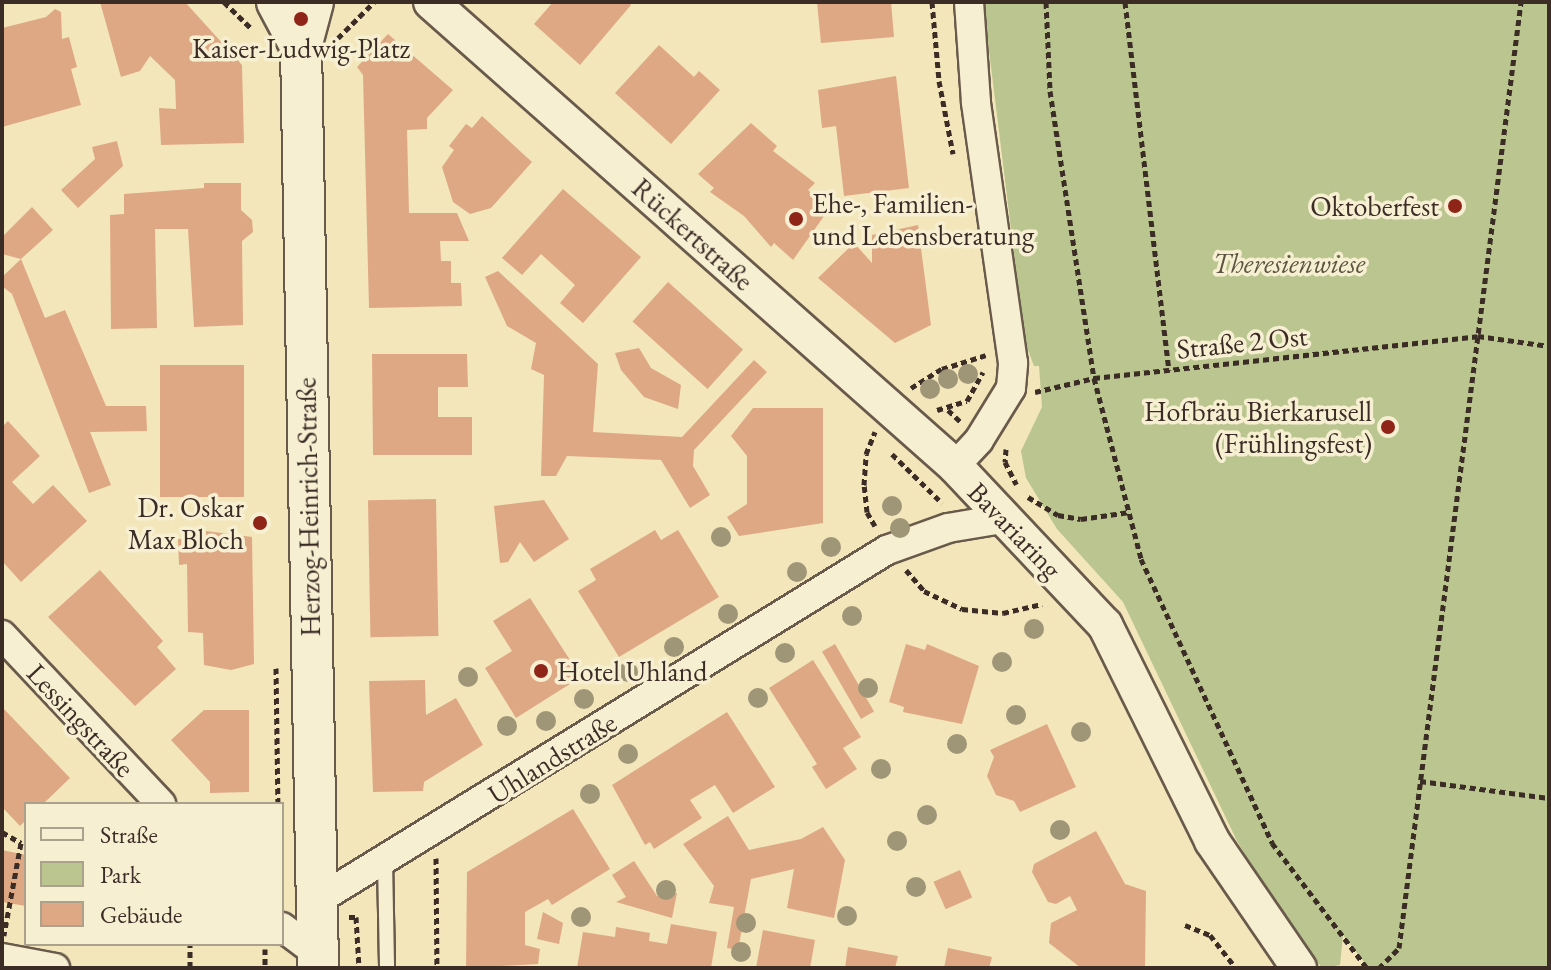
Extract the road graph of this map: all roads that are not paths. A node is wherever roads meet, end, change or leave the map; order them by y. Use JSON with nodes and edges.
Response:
{"nodes":[{"id":1,"x":277,"y":2,"type":"edge"},
{"id":2,"x":313,"y":2,"type":"edge"},
{"id":3,"x":431,"y":2,"type":"edge"},
{"id":4,"x":969,"y":2,"type":"edge"},
{"id":5,"x":301,"y":47,"type":"junction"},
{"id":6,"x":955,"y":466,"type":"junction"},
{"id":7,"x":1002,"y":519,"type":"junction"},
{"id":8,"x":2,"y":635,"type":"edge"},
{"id":9,"x":159,"y":802,"type":"edge"},
{"id":10,"x":385,"y":861,"type":"junction"},
{"id":11,"x":318,"y":900,"type":"junction"},
{"id":12,"x":284,"y":944,"type":"edge"},
{"id":13,"x":2,"y":958,"type":"edge"},
{"id":14,"x":318,"y":961,"type":"edge"},
{"id":15,"x":55,"y":968,"type":"edge"},
{"id":16,"x":387,"y":968,"type":"edge"},
{"id":17,"x":1299,"y":968,"type":"edge"}],
"edges":[{"from":1,"to":5,"type":"main road","name":"Herzog-Heinrich-Straße"},
{"from":2,"to":5,"type":"main road","name":"Herzog-Heinrich-Straße"},
{"from":3,"to":6,"type":"street","name":"Rückertstraße"},
{"from":4,"to":6,"type":"street","name":"Bavariaring"},
{"from":5,"to":11,"type":"main road","name":"Herzog-Heinrich-Straße"},
{"from":6,"to":7,"type":"street","name":"Bavariaring"},
{"from":7,"to":10,"type":"street","name":"Uhlandstraße"},
{"from":7,"to":17,"type":"street","name":"Bavariaring"},
{"from":8,"to":9,"type":"street","name":"Lessingstraße"},
{"from":10,"to":11,"type":"street","name":"Uhlandstraße"},
{"from":10,"to":16,"type":"lane"},
{"from":11,"to":14,"type":"main road","name":"Herzog-Heinrich-Straße"},
{"from":12,"to":14,"type":"street"},
{"from":13,"to":15,"type":"street"}]}
